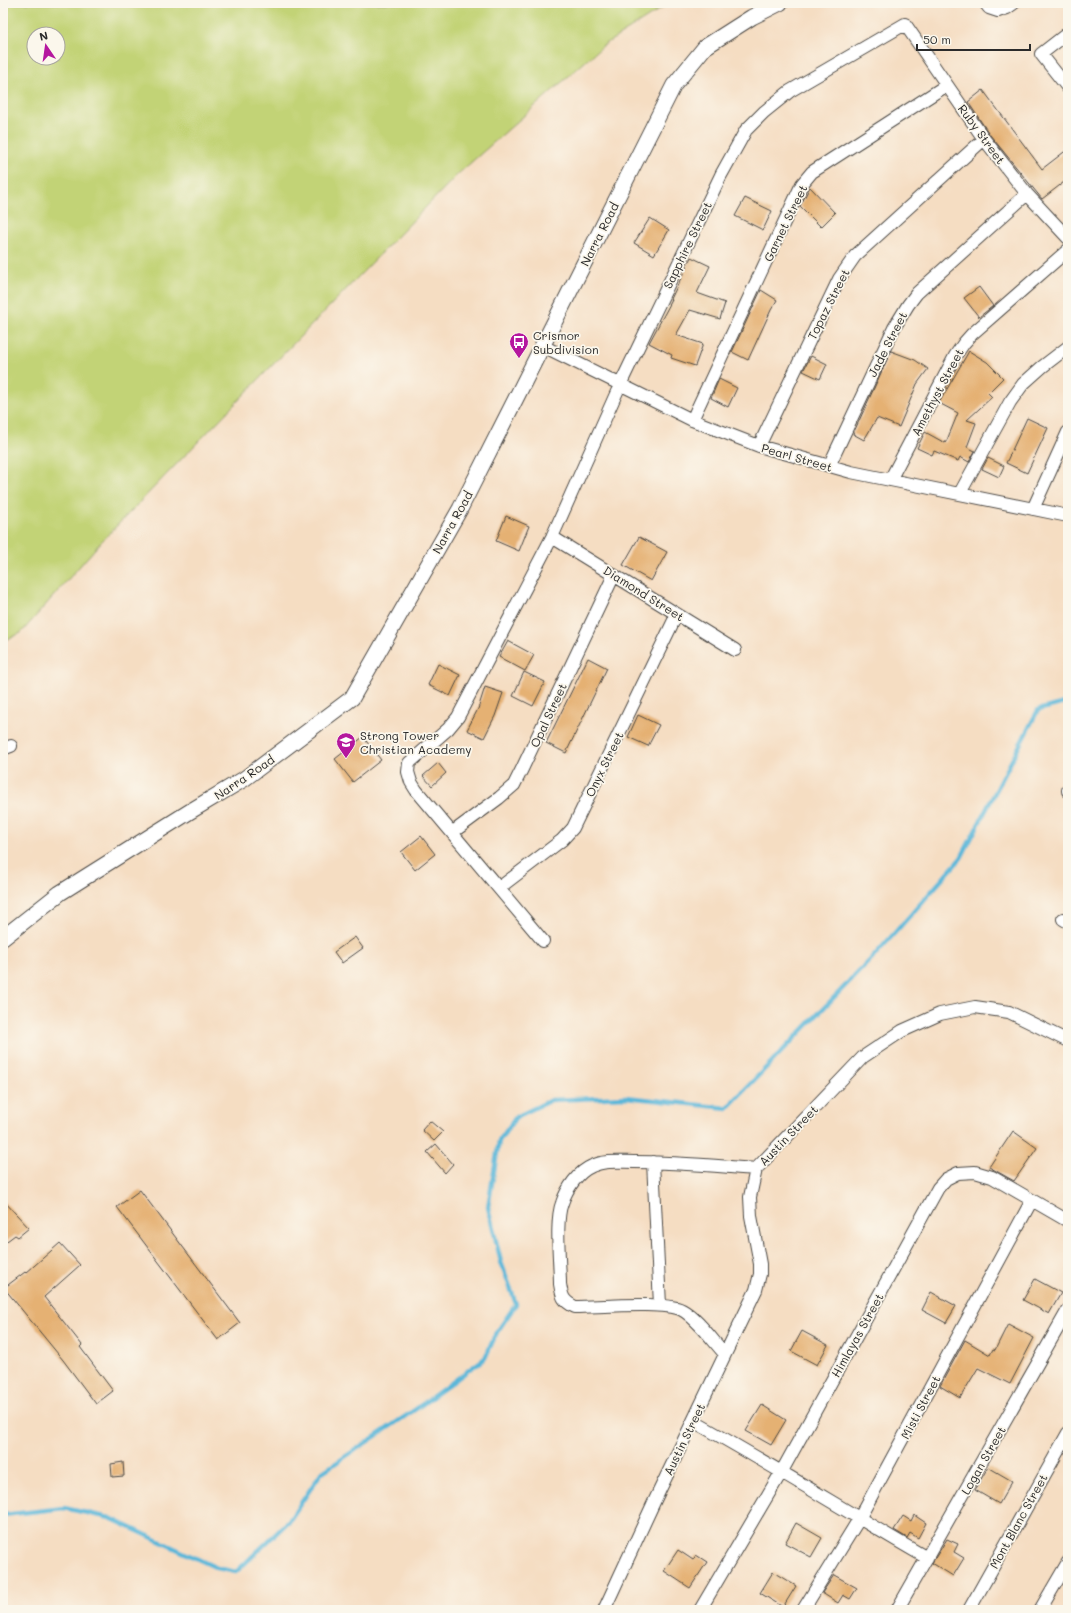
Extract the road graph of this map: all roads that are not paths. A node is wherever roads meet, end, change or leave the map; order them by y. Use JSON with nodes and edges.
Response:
{"nodes":[{"id":1,"x":780,"y":3,"type":"edge"},
{"id":2,"x":985,"y":3,"type":"edge"},
{"id":3,"x":1014,"y":3,"type":"edge"},
{"id":4,"x":905,"y":24,"type":"joint"},
{"id":5,"x":1068,"y":33,"type":"edge"},
{"id":6,"x":947,"y":86,"type":"junction"},
{"id":7,"x":1068,"y":88,"type":"edge"},
{"id":8,"x":984,"y":139,"type":"junction"},
{"id":9,"x":1027,"y":194,"type":"junction"},
{"id":10,"x":1068,"y":238,"type":"edge"},
{"id":11,"x":1068,"y":250,"type":"edge"},
{"id":12,"x":543,"y":346,"type":"junction"},
{"id":13,"x":1068,"y":346,"type":"edge"},
{"id":14,"x":620,"y":385,"type":"junction"},
{"id":15,"x":692,"y":420,"type":"junction"},
{"id":16,"x":1068,"y":432,"type":"edge"},
{"id":17,"x":759,"y":446,"type":"junction"},
{"id":18,"x":829,"y":466,"type":"junction"},
{"id":19,"x":890,"y":480,"type":"junction"},
{"id":20,"x":960,"y":493,"type":"junction"},
{"id":21,"x":1033,"y":509,"type":"junction"},
{"id":22,"x":1068,"y":516,"type":"edge"},
{"id":23,"x":552,"y":538,"type":"junction"},
{"id":24,"x":614,"y":575,"type":"junction"},
{"id":25,"x":677,"y":614,"type":"junction"},
{"id":26,"x":735,"y":650,"type":"dead end"},
{"id":27,"x":453,"y":832,"type":"junction"},
{"id":28,"x":499,"y":888,"type":"junction"},
{"id":29,"x":3,"y":938,"type":"edge"},
{"id":30,"x":543,"y":941,"type":"dead end"},
{"id":31,"x":1068,"y":1041,"type":"edge"},
{"id":32,"x":653,"y":1162,"type":"junction"},
{"id":33,"x":756,"y":1169,"type":"junction"},
{"id":34,"x":1032,"y":1200,"type":"junction"},
{"id":35,"x":1068,"y":1221,"type":"edge"},
{"id":36,"x":660,"y":1305,"type":"junction"},
{"id":37,"x":1068,"y":1310,"type":"edge"},
{"id":38,"x":725,"y":1354,"type":"junction"},
{"id":39,"x":693,"y":1420,"type":"junction"},
{"id":40,"x":1068,"y":1433,"type":"edge"},
{"id":41,"x":782,"y":1471,"type":"junction"},
{"id":42,"x":859,"y":1519,"type":"junction"},
{"id":43,"x":927,"y":1558,"type":"junction"},
{"id":44,"x":1068,"y":1562,"type":"edge"},
{"id":45,"x":604,"y":1610,"type":"edge"},
{"id":46,"x":700,"y":1610,"type":"edge"},
{"id":47,"x":803,"y":1610,"type":"edge"},
{"id":48,"x":897,"y":1610,"type":"edge"},
{"id":49,"x":969,"y":1610,"type":"edge"},
{"id":50,"x":1040,"y":1610,"type":"edge"}],
"edges":[{"from":1,"to":12,"type":"street","name":"Narra Road"},
{"from":2,"to":3,"type":"street"},
{"from":4,"to":6,"type":"street","name":"Ruby Street"},
{"from":4,"to":14,"type":"street","name":"Sapphire Street"},
{"from":5,"to":7,"type":"street"},
{"from":6,"to":8,"type":"street","name":"Ruby Street"},
{"from":6,"to":15,"type":"street","name":"Garnet Street"},
{"from":8,"to":9,"type":"street","name":"Ruby Street"},
{"from":8,"to":17,"type":"street","name":"Topaz Street"},
{"from":9,"to":10,"type":"street","name":"Ruby Street"},
{"from":9,"to":18,"type":"street","name":"Jade Street"},
{"from":11,"to":19,"type":"street","name":"Amethyst Street"},
{"from":12,"to":14,"type":"street","name":"Pearl Street"},
{"from":12,"to":29,"type":"street","name":"Narra Road"},
{"from":13,"to":20,"type":"street"},
{"from":14,"to":15,"type":"street","name":"Pearl Street"},
{"from":14,"to":23,"type":"street","name":"Sapphire Street"},
{"from":15,"to":17,"type":"street","name":"Pearl Street"},
{"from":16,"to":21,"type":"street"},
{"from":17,"to":18,"type":"street","name":"Pearl Street"},
{"from":18,"to":19,"type":"street","name":"Pearl Street"},
{"from":19,"to":20,"type":"street","name":"Pearl Street"},
{"from":20,"to":21,"type":"street","name":"Pearl Street"},
{"from":21,"to":22,"type":"street","name":"Pearl Street"},
{"from":23,"to":24,"type":"street","name":"Diamond Street"},
{"from":23,"to":27,"type":"street","name":"Sapphire Street"},
{"from":24,"to":25,"type":"street","name":"Diamond Street"},
{"from":24,"to":27,"type":"street","name":"Opal Street"},
{"from":25,"to":26,"type":"street","name":"Diamond Street"},
{"from":25,"to":28,"type":"street","name":"Onyx Street"},
{"from":27,"to":28,"type":"street"},
{"from":28,"to":30,"type":"street"},
{"from":31,"to":33,"type":"street","name":"Austin Street"},
{"from":32,"to":33,"type":"street"},
{"from":32,"to":36,"type":"street"},
{"from":32,"to":36,"type":"street"},
{"from":33,"to":38,"type":"street","name":"Austin Street"},
{"from":34,"to":35,"type":"street","name":"Himlayas Street"},
{"from":34,"to":41,"type":"street","name":"Himlayas Street"},
{"from":34,"to":42,"type":"street","name":"Misti Street"},
{"from":36,"to":38,"type":"street"},
{"from":37,"to":43,"type":"street","name":"Logan Street"},
{"from":38,"to":39,"type":"street","name":"Austin Street"},
{"from":39,"to":41,"type":"street"},
{"from":39,"to":45,"type":"street","name":"Austin Street"},
{"from":40,"to":49,"type":"street","name":"Mont Blanc Street"},
{"from":41,"to":42,"type":"street"},
{"from":41,"to":46,"type":"street","name":"Himlayas Street"},
{"from":42,"to":43,"type":"street"},
{"from":42,"to":47,"type":"street","name":"Misti Street"},
{"from":43,"to":48,"type":"street","name":"Logan Street"},
{"from":44,"to":50,"type":"street"}]}
